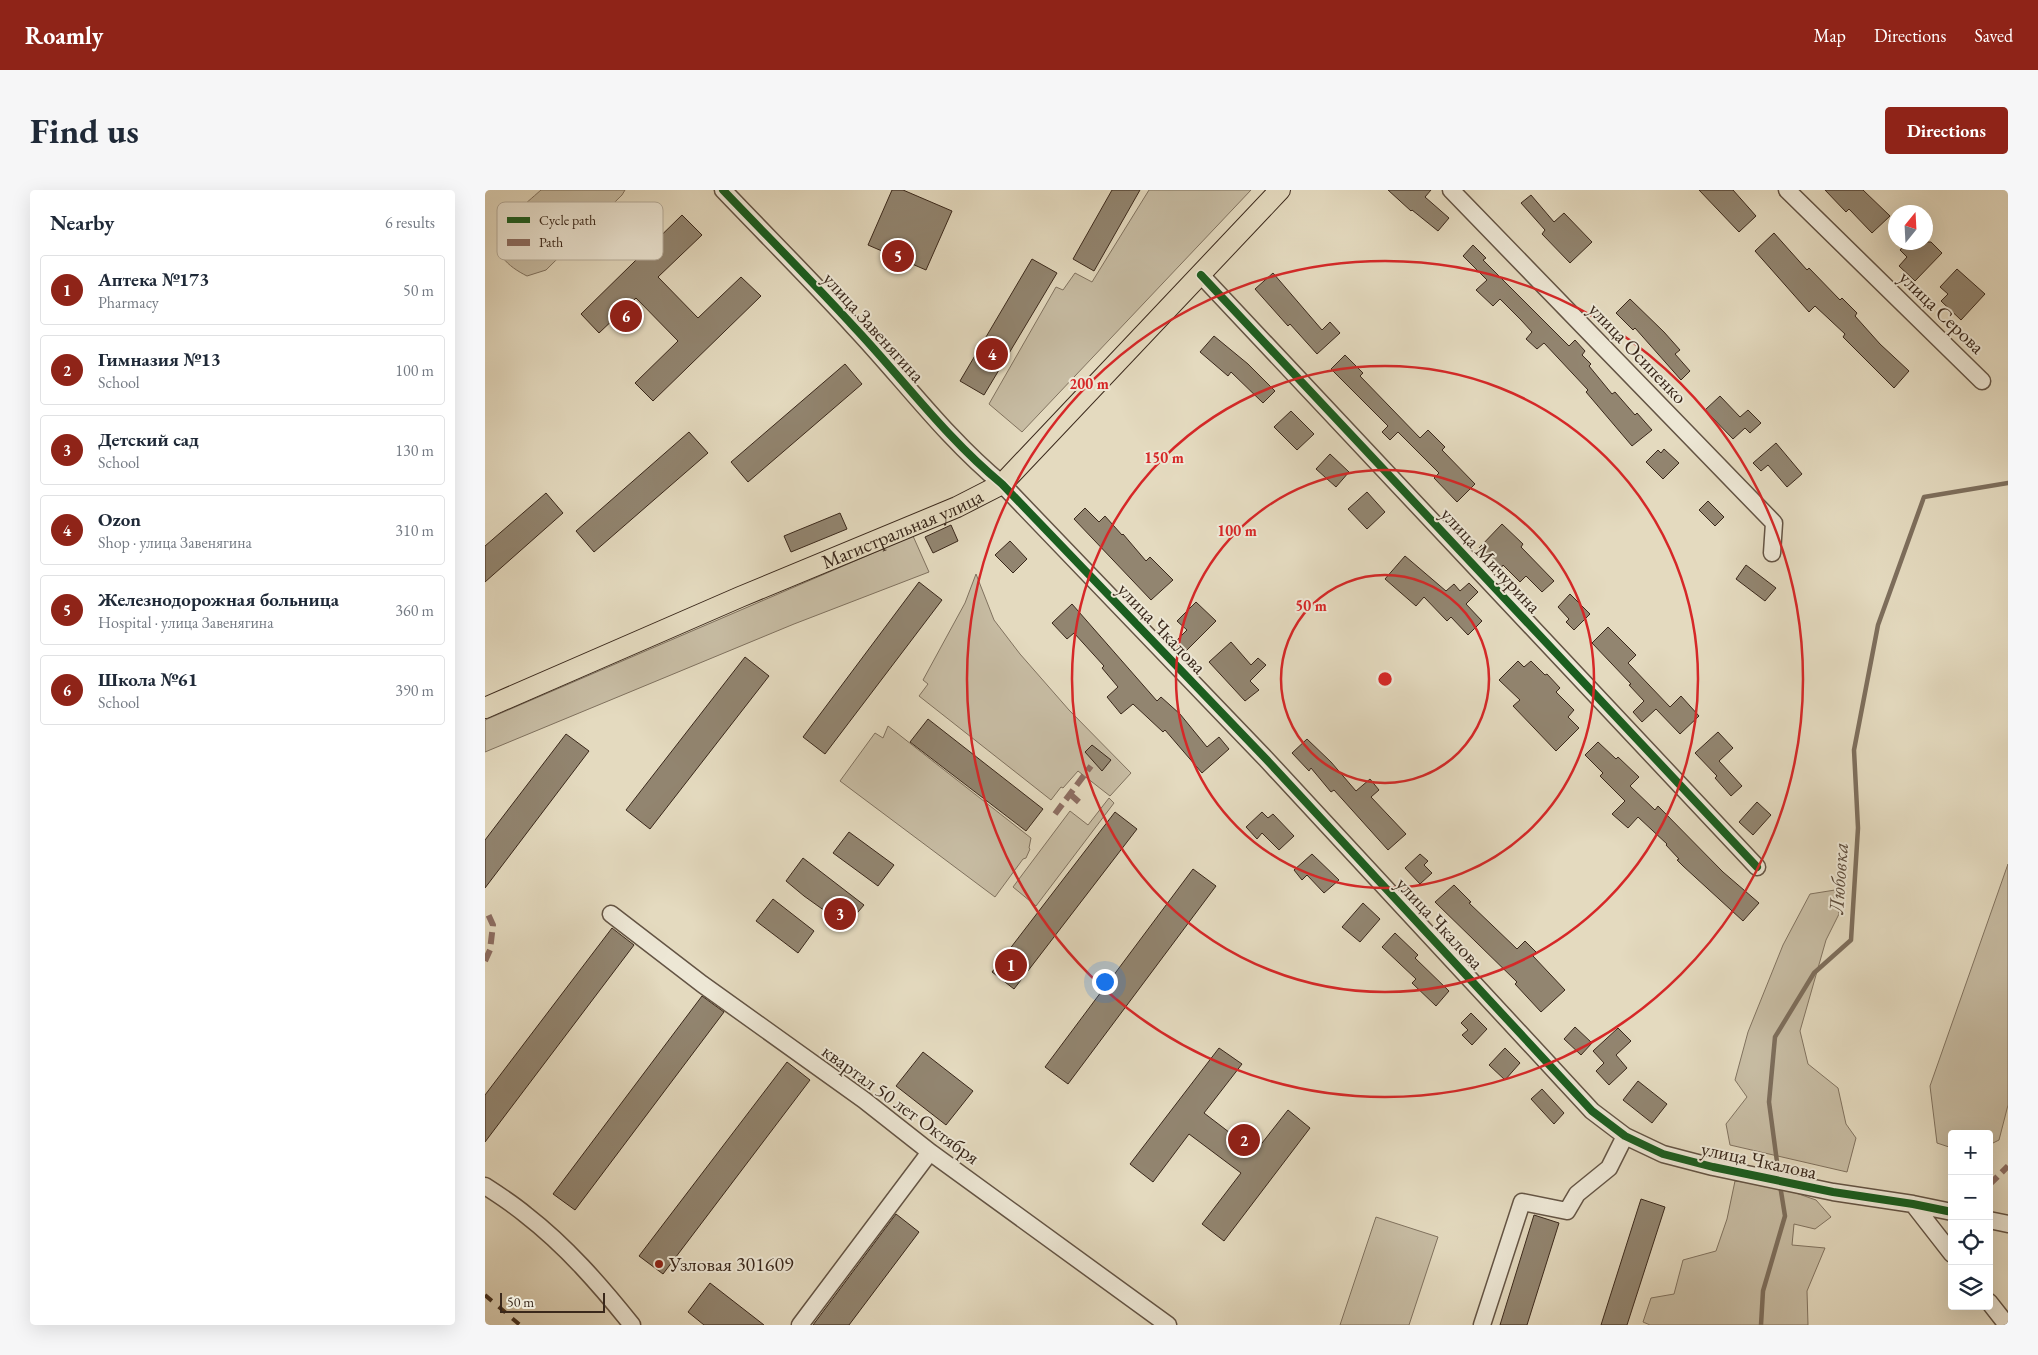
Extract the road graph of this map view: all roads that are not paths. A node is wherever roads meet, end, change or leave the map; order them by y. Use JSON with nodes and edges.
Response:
{"nodes":[{"id":1,"x":723,"y":190,"type":"edge"},
{"id":2,"x":1280,"y":190,"type":"edge"},
{"id":3,"x":1451,"y":190,"type":"edge"},
{"id":4,"x":1787,"y":190,"type":"edge"},
{"id":5,"x":1201,"y":276,"type":"junction"},
{"id":6,"x":1982,"y":381,"type":"dead end"},
{"id":7,"x":1002,"y":484,"type":"junction"},
{"id":8,"x":1772,"y":553,"type":"dead end"},
{"id":9,"x":485,"y":708,"type":"edge"},
{"id":10,"x":1757,"y":867,"type":"dead end"},
{"id":11,"x":611,"y":914,"type":"dead end"},
{"id":12,"x":1625,"y":1136,"type":"junction"},
{"id":13,"x":930,"y":1152,"type":"junction"},
{"id":14,"x":485,"y":1186,"type":"edge"},
{"id":15,"x":1913,"y":1204,"type":"junction"},
{"id":16,"x":1948,"y":1211,"type":"edge"},
{"id":17,"x":1993,"y":1221,"type":"edge"},
{"id":18,"x":2008,"y":1224,"type":"edge"},
{"id":19,"x":1948,"y":1249,"type":"edge"},
{"id":20,"x":1993,"y":1307,"type":"edge"},
{"id":21,"x":632,"y":1325,"type":"edge"},
{"id":22,"x":800,"y":1325,"type":"edge"},
{"id":23,"x":1168,"y":1325,"type":"edge"},
{"id":24,"x":1481,"y":1325,"type":"edge"},
{"id":25,"x":2007,"y":1325,"type":"edge"}],
"edges":[{"from":1,"to":7,"type":"street","name":"улица Завенягина"},
{"from":2,"to":5,"type":"main road","name":"Магистральная улица"},
{"from":3,"to":8,"type":"street","name":"улица Осипенко"},
{"from":4,"to":6,"type":"street","name":"улица Серова"},
{"from":5,"to":7,"type":"main road","name":"Магистральная улица"},
{"from":5,"to":10,"type":"street","name":"улица Мичурина"},
{"from":7,"to":9,"type":"main road","name":"Магистральная улица"},
{"from":7,"to":12,"type":"street","name":"улица Чкалова"},
{"from":11,"to":13,"type":"street","name":"квартал 50 лет Октября"},
{"from":12,"to":15,"type":"street","name":"улица Чкалова"},
{"from":12,"to":24,"type":"street"},
{"from":13,"to":22,"type":"street"},
{"from":13,"to":23,"type":"street","name":"квартал 50 лет Октября"},
{"from":14,"to":21,"type":"street"},
{"from":15,"to":16,"type":"street","name":"улица Чкалова"},
{"from":15,"to":19,"type":"street"},
{"from":17,"to":18,"type":"street"},
{"from":20,"to":25,"type":"street"}]}
